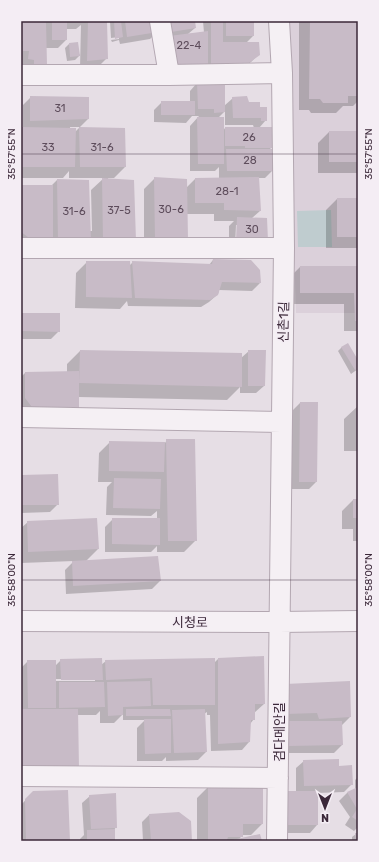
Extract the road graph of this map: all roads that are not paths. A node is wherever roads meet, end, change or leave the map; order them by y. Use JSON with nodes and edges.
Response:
{"nodes":[{"id":1,"x":160,"y":21,"type":"edge"},
{"id":2,"x":279,"y":21,"type":"edge"},
{"id":3,"x":282,"y":73,"type":"junction"},
{"id":4,"x":21,"y":75,"type":"edge"},
{"id":5,"x":169,"y":75,"type":"junction"},
{"id":6,"x":21,"y":248,"type":"edge"},
{"id":7,"x":284,"y":248,"type":"junction"},
{"id":8,"x":21,"y":417,"type":"edge"},
{"id":9,"x":281,"y":422,"type":"junction"},
{"id":10,"x":21,"y":621,"type":"edge"},
{"id":11,"x":358,"y":621,"type":"edge"},
{"id":12,"x":279,"y":622,"type":"junction"},
{"id":13,"x":21,"y":776,"type":"edge"},
{"id":14,"x":278,"y":778,"type":"junction"},
{"id":15,"x":277,"y":841,"type":"edge"}],
"edges":[{"from":1,"to":5,"type":"street"},
{"from":2,"to":3,"type":"street","name":"신촌1길"},
{"from":3,"to":5,"type":"street"},
{"from":3,"to":7,"type":"street","name":"신촌1길"},
{"from":4,"to":5,"type":"street"},
{"from":6,"to":7,"type":"street"},
{"from":7,"to":9,"type":"street","name":"신촌1길"},
{"from":8,"to":9,"type":"street"},
{"from":9,"to":12,"type":"street","name":"신촌1길"},
{"from":10,"to":12,"type":"street","name":"시청로"},
{"from":11,"to":12,"type":"street","name":"시청로"},
{"from":12,"to":14,"type":"street","name":"검다메안길"},
{"from":13,"to":14,"type":"street"},
{"from":14,"to":15,"type":"street","name":"검다메안길"}]}
